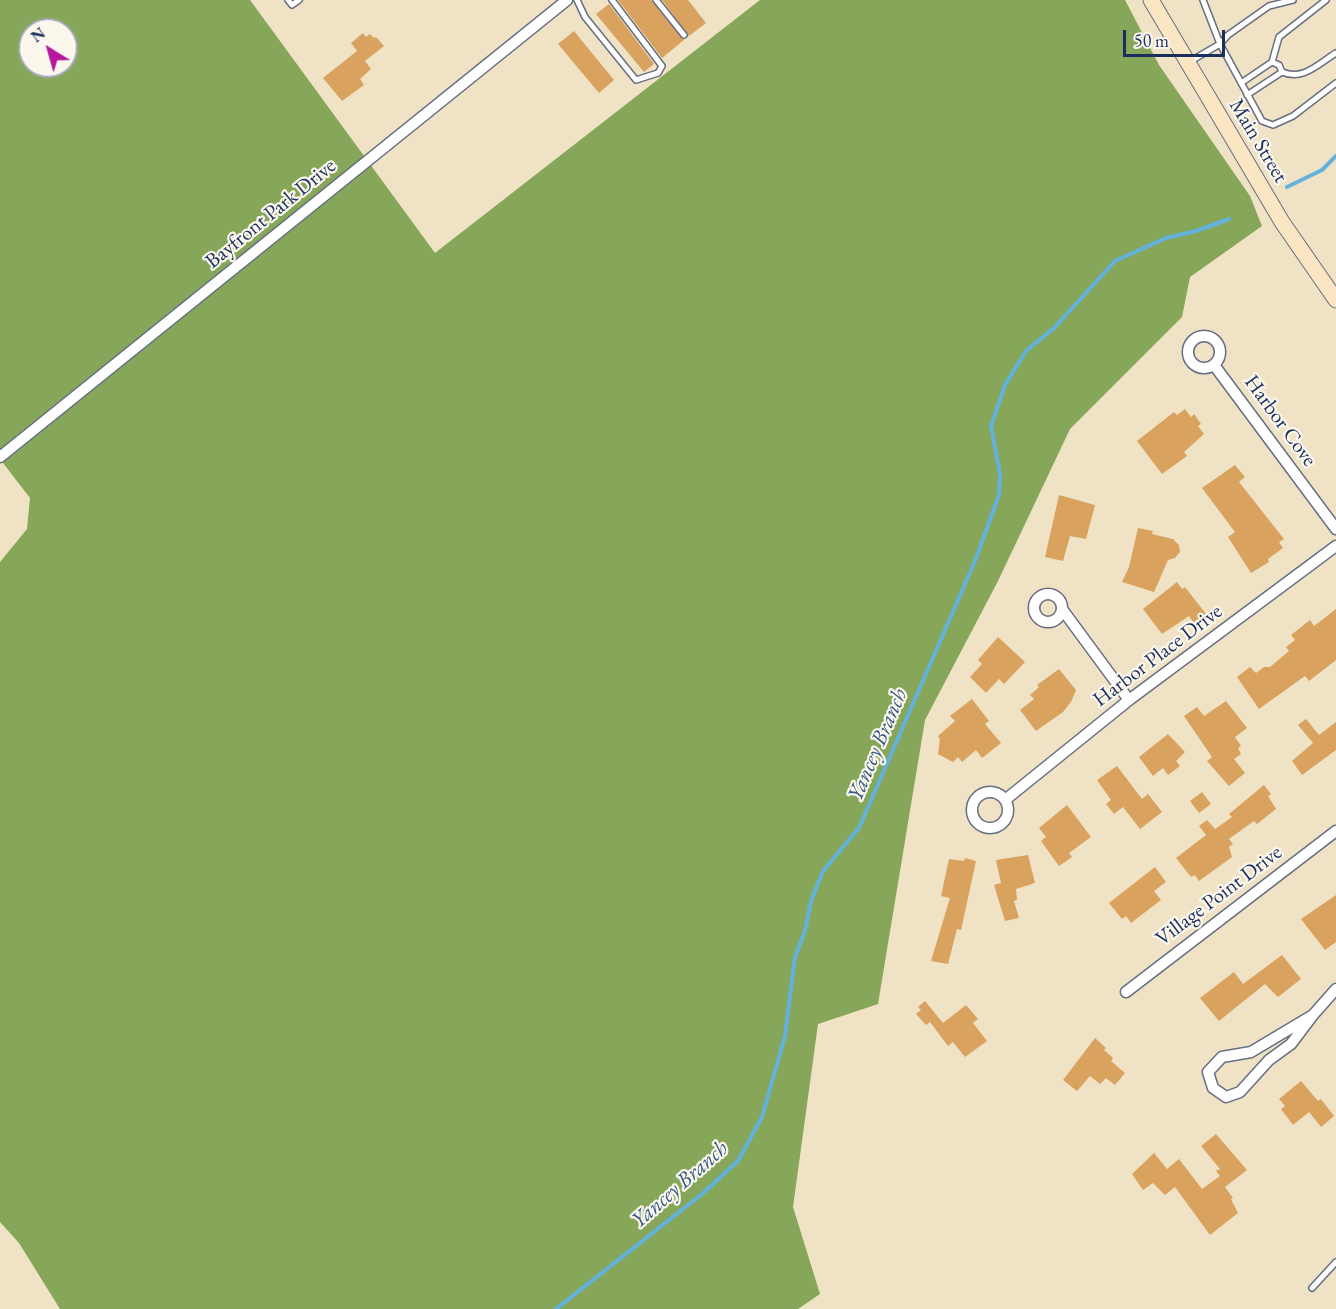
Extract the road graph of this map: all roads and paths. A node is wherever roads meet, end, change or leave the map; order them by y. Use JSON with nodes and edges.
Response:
{"nodes":[{"id":1,"x":288,"y":0,"type":"edge"},
{"id":2,"x":299,"y":0,"type":"edge"},
{"id":3,"x":567,"y":0,"type":"edge"},
{"id":4,"x":577,"y":0,"type":"edge"},
{"id":5,"x":612,"y":0,"type":"edge"},
{"id":6,"x":656,"y":0,"type":"edge"},
{"id":7,"x":1151,"y":0,"type":"edge"},
{"id":8,"x":1203,"y":0,"type":"edge"},
{"id":9,"x":1293,"y":0,"type":"edge"},
{"id":10,"x":1326,"y":0,"type":"edge"},
{"id":11,"x":684,"y":35,"type":"dead end"},
{"id":12,"x":1220,"y":44,"type":"junction"},
{"id":13,"x":1336,"y":53,"type":"edge"},
{"id":14,"x":1272,"y":62,"type":"junction"},
{"id":15,"x":1187,"y":63,"type":"junction"},
{"id":16,"x":1282,"y":72,"type":"junction"},
{"id":17,"x":1240,"y":83,"type":"junction"},
{"id":18,"x":1336,"y":83,"type":"edge"},
{"id":19,"x":1247,"y":95,"type":"junction"},
{"id":20,"x":1336,"y":300,"type":"edge"},
{"id":21,"x":1214,"y":365,"type":"dead end"},
{"id":22,"x":0,"y":457,"type":"edge"},
{"id":23,"x":1336,"y":529,"type":"edge"},
{"id":24,"x":1336,"y":546,"type":"edge"},
{"id":25,"x":1062,"y":609,"type":"dead end"},
{"id":26,"x":1129,"y":700,"type":"junction"},
{"id":27,"x":1005,"y":800,"type":"dead end"},
{"id":28,"x":1336,"y":831,"type":"edge"},
{"id":29,"x":1336,"y":989,"type":"edge"},
{"id":30,"x":1126,"y":992,"type":"dead end"},
{"id":31,"x":1313,"y":1015,"type":"junction"},
{"id":32,"x":1336,"y":1262,"type":"edge"},
{"id":33,"x":1312,"y":1288,"type":"dead end"}],
"edges":[{"from":1,"to":2,"type":"lane"},
{"from":3,"to":22,"type":"street","name":"Bayfront Park Drive"},
{"from":4,"to":5,"type":"lane"},
{"from":6,"to":11,"type":"lane"},
{"from":7,"to":15,"type":"main road","name":"Main Street"},
{"from":8,"to":12,"type":"lane"},
{"from":9,"to":12,"type":"lane"},
{"from":10,"to":14,"type":"lane"},
{"from":12,"to":15,"type":"lane"},
{"from":12,"to":17,"type":"lane"},
{"from":13,"to":16,"type":"lane"},
{"from":14,"to":16,"type":"lane"},
{"from":14,"to":17,"type":"lane"},
{"from":15,"to":20,"type":"main road","name":"Main Street"},
{"from":16,"to":19,"type":"lane"},
{"from":17,"to":19,"type":"lane"},
{"from":18,"to":19,"type":"lane"},
{"from":21,"to":23,"type":"street","name":"Harbor Cove"},
{"from":24,"to":26,"type":"street","name":"Harbor Place Drive"},
{"from":25,"to":26,"type":"street"},
{"from":26,"to":27,"type":"street","name":"Harbor Place Drive"},
{"from":28,"to":30,"type":"street","name":"Village Point Drive"},
{"from":29,"to":31,"type":"street"},
{"from":31,"to":31,"type":"street"},
{"from":32,"to":33,"type":"lane"}]}
